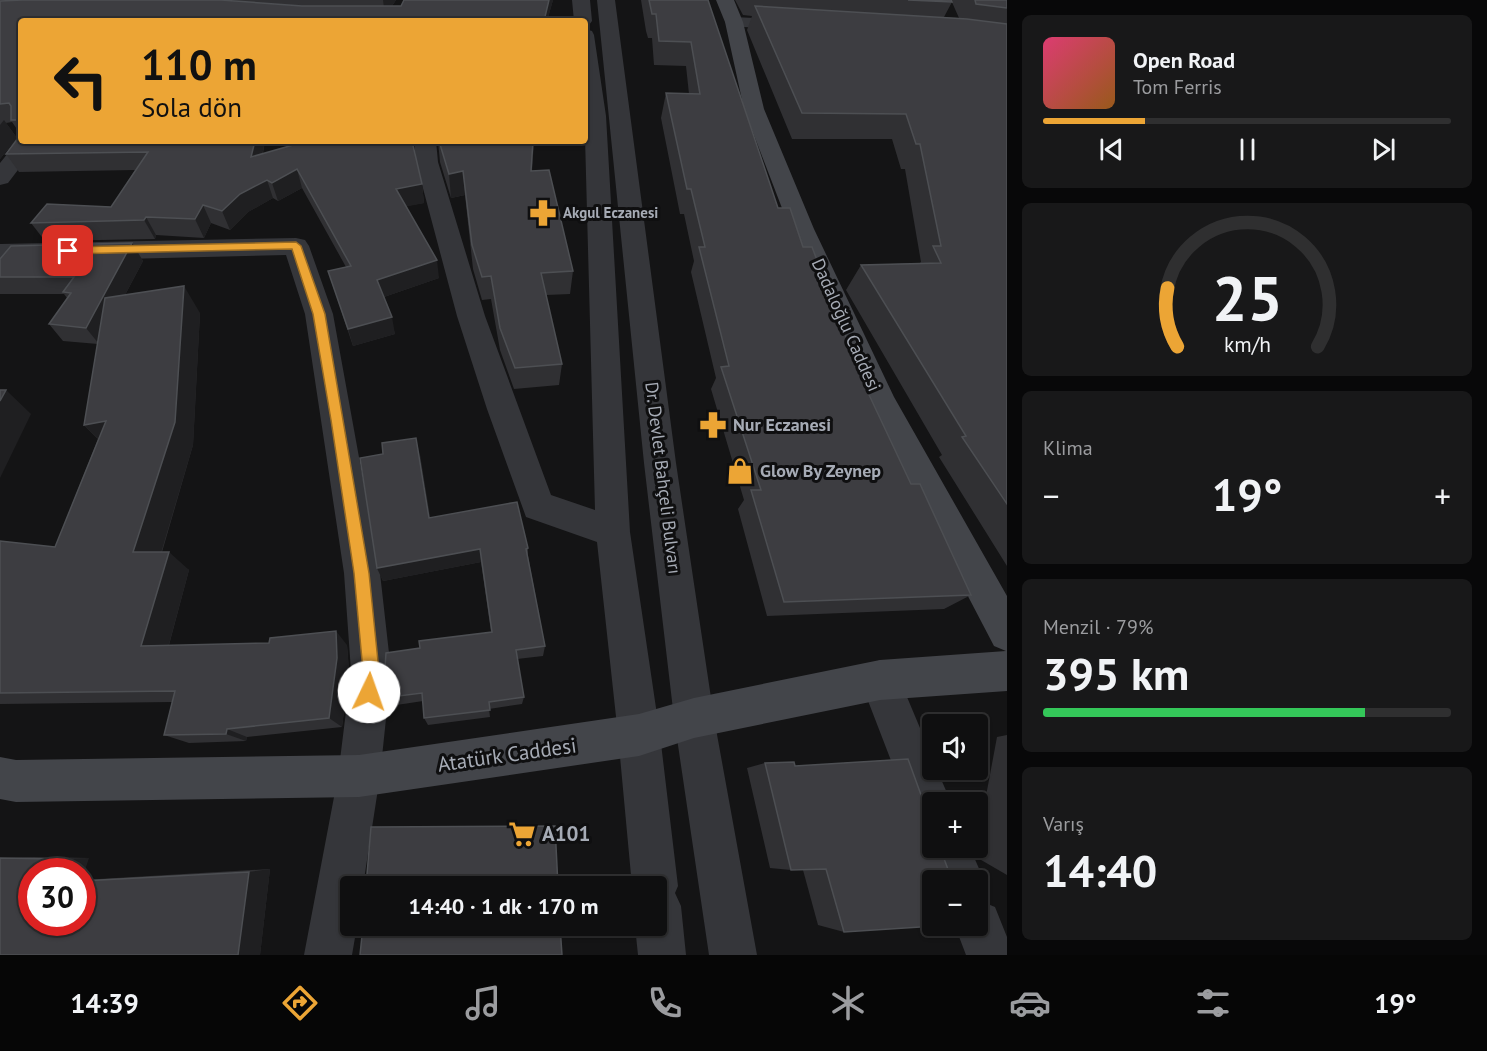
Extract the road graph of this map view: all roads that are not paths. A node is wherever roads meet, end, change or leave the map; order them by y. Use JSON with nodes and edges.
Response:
{"nodes":[{"id":1,"x":581,"y":0,"type":"edge"},
{"id":2,"x":606,"y":0,"type":"edge"},
{"id":3,"x":730,"y":11,"type":"edge"},
{"id":4,"x":583,"y":18,"type":"edge"},
{"id":5,"x":814,"y":26,"type":"edge"},
{"id":6,"x":588,"y":84,"type":"edge"},
{"id":7,"x":590,"y":116,"type":"edge"},
{"id":8,"x":18,"y":138,"type":"edge"},
{"id":9,"x":424,"y":144,"type":"edge"},
{"id":10,"x":0,"y":178,"type":"edge"},
{"id":11,"x":0,"y":252,"type":"edge"},
{"id":12,"x":614,"y":532,"type":"junction"},
{"id":13,"x":1007,"y":633,"type":"edge"},
{"id":14,"x":1007,"y":671,"type":"edge"},
{"id":15,"x":880,"y":680,"type":"junction"},
{"id":16,"x":694,"y":718,"type":"junction"},
{"id":17,"x":639,"y":735,"type":"junction"},
{"id":18,"x":359,"y":776,"type":"junction"},
{"id":19,"x":0,"y":778,"type":"edge"},
{"id":20,"x":925,"y":792,"type":"edge"},
{"id":21,"x":654,"y":876,"type":"edge"},
{"id":22,"x":660,"y":936,"type":"edge"},
{"id":23,"x":983,"y":936,"type":"edge"},
{"id":24,"x":328,"y":955,"type":"edge"},
{"id":25,"x":662,"y":955,"type":"edge"},
{"id":26,"x":733,"y":955,"type":"edge"},
{"id":27,"x":990,"y":955,"type":"edge"}],
"edges":[{"from":1,"to":4,"type":"street"},
{"from":2,"to":16,"type":"street","name":"Dr. Devlet Bahçeli Bulvarı"},
{"from":3,"to":5,"type":"street"},
{"from":3,"to":13,"type":"street","name":"Dadaloğlu Caddesi"},
{"from":6,"to":7,"type":"street"},
{"from":7,"to":12,"type":"street"},
{"from":8,"to":10,"type":"street"},
{"from":9,"to":12,"type":"street"},
{"from":11,"to":18,"type":"street"},
{"from":12,"to":17,"type":"street"},
{"from":14,"to":15,"type":"street","name":"Atatürk Caddesi"},
{"from":15,"to":16,"type":"street","name":"Atatürk Caddesi"},
{"from":15,"to":20,"type":"street"},
{"from":16,"to":17,"type":"street","name":"Atatürk Caddesi"},
{"from":16,"to":26,"type":"street","name":"Dr. Devlet Bahçeli Bulvarı"},
{"from":17,"to":18,"type":"street","name":"Atatürk Caddesi"},
{"from":17,"to":21,"type":"street"},
{"from":18,"to":19,"type":"street","name":"Atatürk Caddesi"},
{"from":18,"to":24,"type":"street"},
{"from":22,"to":25,"type":"street"},
{"from":23,"to":27,"type":"street"}]}
